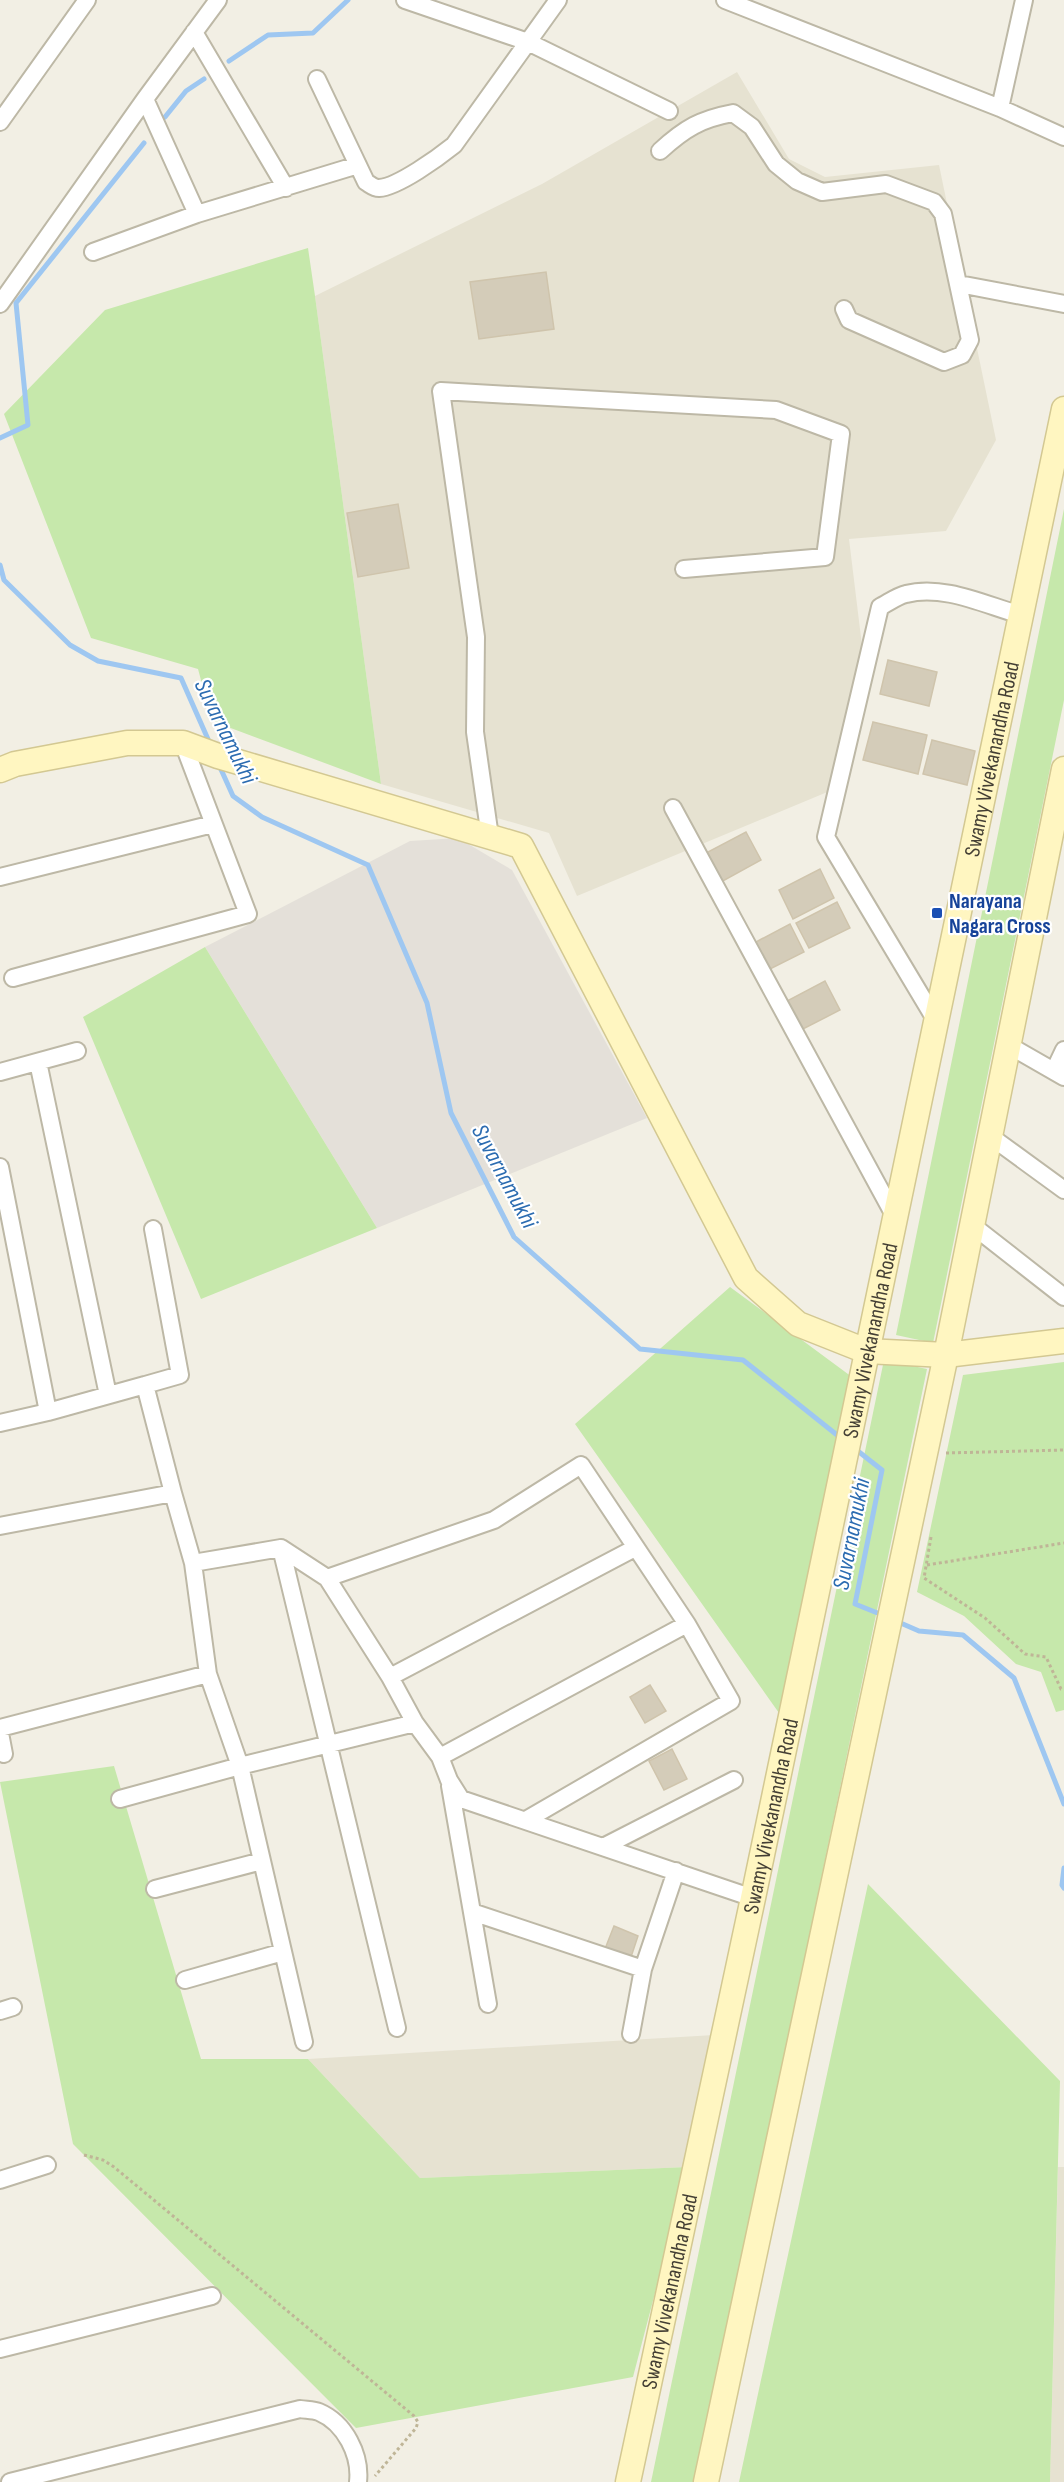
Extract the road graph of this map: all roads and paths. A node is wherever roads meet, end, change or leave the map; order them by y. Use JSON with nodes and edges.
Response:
{"nodes":[{"id":1,"x":87,"y":0,"type":"edge"},
{"id":2,"x":218,"y":0,"type":"edge"},
{"id":3,"x":405,"y":0,"type":"edge"},
{"id":4,"x":558,"y":0,"type":"edge"},
{"id":5,"x":725,"y":0,"type":"edge"},
{"id":6,"x":1024,"y":0,"type":"edge"},
{"id":7,"x":194,"y":32,"type":"junction"},
{"id":8,"x":528,"y":42,"type":"junction"},
{"id":9,"x":317,"y":79,"type":"dead end"},
{"id":10,"x":145,"y":99,"type":"junction"},
{"id":11,"x":1000,"y":108,"type":"junction"},
{"id":12,"x":669,"y":111,"type":"dead end"},
{"id":13,"x":0,"y":122,"type":"edge"},
{"id":14,"x":1064,"y":137,"type":"edge"},
{"id":15,"x":660,"y":151,"type":"dead end"},
{"id":16,"x":358,"y":165,"type":"junction"},
{"id":17,"x":286,"y":188,"type":"junction"},
{"id":18,"x":197,"y":214,"type":"junction"},
{"id":19,"x":93,"y":252,"type":"dead end"},
{"id":20,"x":959,"y":284,"type":"junction"},
{"id":21,"x":0,"y":304,"type":"edge"},
{"id":22,"x":1064,"y":304,"type":"edge"},
{"id":23,"x":844,"y":309,"type":"dead end"},
{"id":24,"x":1064,"y":409,"type":"edge"},
{"id":25,"x":684,"y":569,"type":"dead end"},
{"id":26,"x":1021,"y":615,"type":"junction"},
{"id":27,"x":183,"y":743,"type":"junction"},
{"id":28,"x":1064,"y":769,"type":"edge"},
{"id":29,"x":0,"y":770,"type":"edge"},
{"id":30,"x":673,"y":808,"type":"dead end"},
{"id":31,"x":213,"y":824,"type":"junction"},
{"id":32,"x":1058,"y":836,"type":"edge"},
{"id":33,"x":490,"y":837,"type":"junction"},
{"id":34,"x":0,"y":877,"type":"edge"},
{"id":35,"x":13,"y":978,"type":"dead end"},
{"id":36,"x":935,"y":1019,"type":"junction"},
{"id":37,"x":1008,"y":1045,"type":"junction"},
{"id":38,"x":1064,"y":1050,"type":"edge"},
{"id":39,"x":77,"y":1051,"type":"dead end"},
{"id":40,"x":38,"y":1062,"type":"junction"},
{"id":41,"x":0,"y":1072,"type":"edge"},
{"id":42,"x":1059,"y":1074,"type":"edge"},
{"id":43,"x":990,"y":1136,"type":"junction"},
{"id":44,"x":0,"y":1167,"type":"edge"},
{"id":45,"x":1064,"y":1190,"type":"edge"},
{"id":46,"x":894,"y":1215,"type":"junction"},
{"id":47,"x":972,"y":1224,"type":"junction"},
{"id":48,"x":153,"y":1229,"type":"dead end"},
{"id":49,"x":1064,"y":1297,"type":"edge"},
{"id":50,"x":1064,"y":1341,"type":"edge"},
{"id":51,"x":866,"y":1351,"type":"junction"},
{"id":52,"x":946,"y":1355,"type":"junction"},
{"id":53,"x":145,"y":1385,"type":"junction"},
{"id":54,"x":108,"y":1395,"type":"junction"},
{"id":55,"x":48,"y":1412,"type":"junction"},
{"id":56,"x":0,"y":1423,"type":"edge"},
{"id":57,"x":1064,"y":1450,"type":"edge"},
{"id":58,"x":944,"y":1453,"type":"dead end"},
{"id":59,"x":173,"y":1493,"type":"junction"},
{"id":60,"x":0,"y":1526,"type":"edge"},
{"id":61,"x":1064,"y":1543,"type":"edge"},
{"id":62,"x":281,"y":1548,"type":"junction"},
{"id":63,"x":634,"y":1548,"type":"junction"},
{"id":64,"x":193,"y":1563,"type":"junction"},
{"id":65,"x":926,"y":1565,"type":"dead end"},
{"id":66,"x":327,"y":1578,"type":"junction"},
{"id":67,"x":924,"y":1578,"type":"dead end"},
{"id":68,"x":687,"y":1624,"type":"junction"},
{"id":69,"x":208,"y":1674,"type":"junction"},
{"id":70,"x":390,"y":1677,"type":"junction"},
{"id":71,"x":1064,"y":1689,"type":"edge"},
{"id":72,"x":415,"y":1723,"type":"junction"},
{"id":73,"x":0,"y":1728,"type":"edge"},
{"id":74,"x":0,"y":1733,"type":"edge"},
{"id":75,"x":329,"y":1746,"type":"junction"},
{"id":76,"x":4,"y":1754,"type":"dead end"},
{"id":77,"x":440,"y":1757,"type":"junction"},
{"id":78,"x":240,"y":1766,"type":"junction"},
{"id":79,"x":449,"y":1780,"type":"junction"},
{"id":80,"x":734,"y":1780,"type":"dead end"},
{"id":81,"x":120,"y":1799,"type":"dead end"},
{"id":82,"x":526,"y":1820,"type":"junction"},
{"id":83,"x":603,"y":1847,"type":"junction"},
{"id":84,"x":262,"y":1861,"type":"junction"},
{"id":85,"x":676,"y":1872,"type":"junction"},
{"id":86,"x":154,"y":1889,"type":"dead end"},
{"id":87,"x":753,"y":1898,"type":"junction"},
{"id":88,"x":472,"y":1912,"type":"junction"},
{"id":89,"x":283,"y":1952,"type":"junction"},
{"id":90,"x":643,"y":1969,"type":"junction"},
{"id":91,"x":184,"y":1980,"type":"dead end"},
{"id":92,"x":488,"y":2004,"type":"dead end"},
{"id":93,"x":397,"y":2028,"type":"dead end"},
{"id":94,"x":631,"y":2034,"type":"dead end"},
{"id":95,"x":304,"y":2042,"type":"dead end"},
{"id":96,"x":84,"y":2155,"type":"dead end"},
{"id":97,"x":47,"y":2165,"type":"dead end"},
{"id":98,"x":0,"y":2181,"type":"edge"},
{"id":99,"x":212,"y":2296,"type":"dead end"},
{"id":100,"x":0,"y":2349,"type":"edge"},
{"id":101,"x":10,"y":2482,"type":"edge"},
{"id":102,"x":358,"y":2482,"type":"edge"},
{"id":103,"x":369,"y":2482,"type":"edge"},
{"id":104,"x":628,"y":2482,"type":"edge"},
{"id":105,"x":706,"y":2482,"type":"edge"}],
"edges":[{"from":1,"to":13,"type":"street"},
{"from":2,"to":7,"type":"street"},
{"from":3,"to":8,"type":"street"},
{"from":4,"to":8,"type":"street"},
{"from":5,"to":11,"type":"street"},
{"from":6,"to":11,"type":"street"},
{"from":7,"to":10,"type":"street"},
{"from":7,"to":17,"type":"street"},
{"from":8,"to":12,"type":"street"},
{"from":8,"to":16,"type":"street"},
{"from":9,"to":16,"type":"street"},
{"from":10,"to":18,"type":"street"},
{"from":10,"to":21,"type":"street"},
{"from":11,"to":14,"type":"street"},
{"from":15,"to":20,"type":"street"},
{"from":16,"to":17,"type":"street"},
{"from":17,"to":18,"type":"street"},
{"from":18,"to":19,"type":"street"},
{"from":20,"to":22,"type":"street"},
{"from":20,"to":23,"type":"street"},
{"from":24,"to":26,"type":"main road","name":"Swamy Vivekanandha Road"},
{"from":25,"to":33,"type":"street"},
{"from":26,"to":36,"type":"main road","name":"Swamy Vivekanandha Road"},
{"from":26,"to":36,"type":"street"},
{"from":27,"to":29,"type":"main road"},
{"from":27,"to":31,"type":"street"},
{"from":27,"to":33,"type":"main road"},
{"from":28,"to":32,"type":"main road"},
{"from":30,"to":46,"type":"street"},
{"from":31,"to":34,"type":"street"},
{"from":31,"to":35,"type":"street"},
{"from":32,"to":37,"type":"main road"},
{"from":33,"to":51,"type":"main road"},
{"from":36,"to":46,"type":"main road","name":"Swamy Vivekanandha Road"},
{"from":37,"to":42,"type":"street"},
{"from":37,"to":43,"type":"main road"},
{"from":38,"to":42,"type":"street"},
{"from":39,"to":40,"type":"street"},
{"from":40,"to":41,"type":"street"},
{"from":40,"to":54,"type":"street"},
{"from":43,"to":45,"type":"street"},
{"from":43,"to":47,"type":"main road"},
{"from":44,"to":55,"type":"street"},
{"from":46,"to":51,"type":"main road","name":"Swamy Vivekanandha Road"},
{"from":47,"to":49,"type":"street"},
{"from":47,"to":52,"type":"main road"},
{"from":48,"to":53,"type":"street"},
{"from":50,"to":52,"type":"main road"},
{"from":51,"to":52,"type":"main road"},
{"from":51,"to":87,"type":"main road","name":"Swamy Vivekanandha Road"},
{"from":52,"to":105,"type":"main road"},
{"from":53,"to":54,"type":"street"},
{"from":53,"to":59,"type":"street"},
{"from":54,"to":55,"type":"street"},
{"from":55,"to":56,"type":"street"},
{"from":57,"to":58,"type":"path"},
{"from":59,"to":60,"type":"street"},
{"from":59,"to":64,"type":"street"},
{"from":61,"to":65,"type":"path"},
{"from":62,"to":64,"type":"street"},
{"from":62,"to":66,"type":"street"},
{"from":62,"to":75,"type":"street"},
{"from":63,"to":66,"type":"street"},
{"from":63,"to":68,"type":"street"},
{"from":63,"to":70,"type":"street"},
{"from":64,"to":69,"type":"street"},
{"from":66,"to":70,"type":"street"},
{"from":67,"to":71,"type":"path"},
{"from":68,"to":77,"type":"street"},
{"from":68,"to":82,"type":"street"},
{"from":69,"to":73,"type":"street"},
{"from":69,"to":78,"type":"street"},
{"from":70,"to":72,"type":"street"},
{"from":72,"to":75,"type":"street"},
{"from":72,"to":77,"type":"street"},
{"from":74,"to":76,"type":"street"},
{"from":75,"to":78,"type":"street"},
{"from":75,"to":93,"type":"street"},
{"from":77,"to":79,"type":"street"},
{"from":78,"to":81,"type":"street"},
{"from":78,"to":84,"type":"street"},
{"from":79,"to":82,"type":"street"},
{"from":79,"to":88,"type":"street"},
{"from":80,"to":83,"type":"street"},
{"from":82,"to":83,"type":"street"},
{"from":83,"to":85,"type":"street"},
{"from":84,"to":86,"type":"street"},
{"from":84,"to":89,"type":"street"},
{"from":85,"to":87,"type":"street"},
{"from":85,"to":90,"type":"street"},
{"from":87,"to":104,"type":"main road","name":"Swamy Vivekanandha Road"},
{"from":88,"to":90,"type":"street"},
{"from":88,"to":92,"type":"street"},
{"from":89,"to":91,"type":"street"},
{"from":89,"to":95,"type":"street"},
{"from":90,"to":94,"type":"street"},
{"from":96,"to":103,"type":"path"},
{"from":97,"to":98,"type":"street"},
{"from":99,"to":100,"type":"street"},
{"from":101,"to":102,"type":"street"}]}
